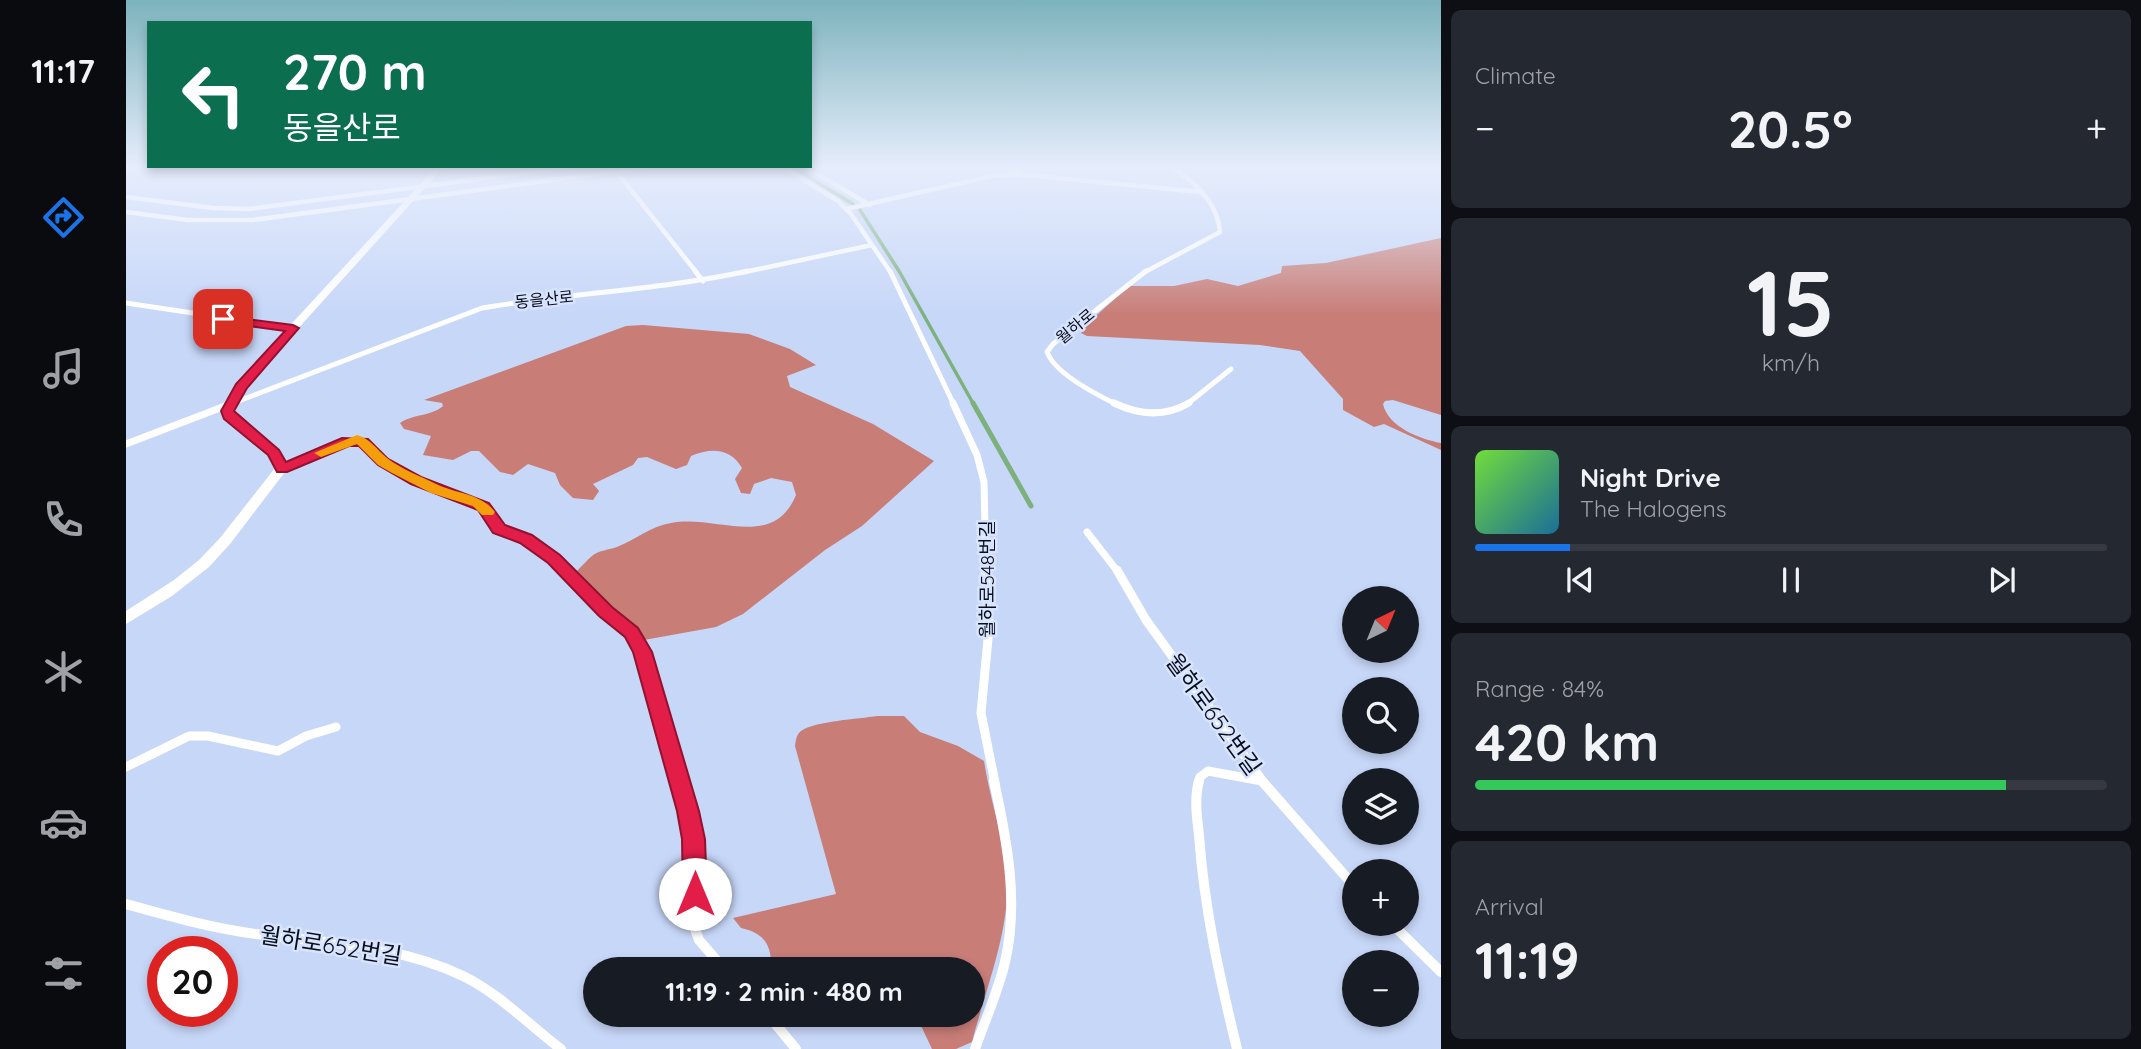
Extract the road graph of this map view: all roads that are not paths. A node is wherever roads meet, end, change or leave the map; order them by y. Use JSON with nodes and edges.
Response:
{"nodes":[{"id":1,"x":164,"y":217,"type":"edge"},
{"id":2,"x":269,"y":217,"type":"edge"},
{"id":3,"x":395,"y":217,"type":"edge"},
{"id":4,"x":652,"y":217,"type":"edge"},
{"id":5,"x":852,"y":217,"type":"edge"},
{"id":6,"x":1219,"y":217,"type":"edge"},
{"id":7,"x":872,"y":246,"type":"junction"},
{"id":8,"x":703,"y":281,"type":"junction"},
{"id":9,"x":126,"y":303,"type":"edge"},
{"id":10,"x":293,"y":328,"type":"junction"},
{"id":11,"x":1231,"y":369,"type":"dead end"},
{"id":12,"x":229,"y":404,"type":"junction"},
{"id":13,"x":126,"y":444,"type":"edge"},
{"id":14,"x":282,"y":468,"type":"junction"},
{"id":15,"x":1087,"y":532,"type":"dead end"},
{"id":16,"x":126,"y":618,"type":"edge"},
{"id":17,"x":336,"y":727,"type":"dead end"},
{"id":18,"x":126,"y":767,"type":"edge"},
{"id":19,"x":1262,"y":781,"type":"junction"},
{"id":20,"x":1342,"y":872,"type":"edge"},
{"id":21,"x":126,"y":904,"type":"edge"},
{"id":22,"x":1404,"y":936,"type":"edge"},
{"id":23,"x":714,"y":957,"type":"edge"},
{"id":24,"x":1441,"y":972,"type":"edge"},
{"id":25,"x":778,"y":1027,"type":"edge"},
{"id":26,"x":557,"y":1048,"type":"edge"},
{"id":27,"x":796,"y":1049,"type":"edge"},
{"id":28,"x":975,"y":1049,"type":"edge"},
{"id":29,"x":1237,"y":1049,"type":"edge"}],
"edges":[{"from":1,"to":2,"type":"lane"},
{"from":3,"to":10,"type":"street"},
{"from":4,"to":8,"type":"lane"},
{"from":5,"to":7,"type":"lane","name":"월하로548번길"},
{"from":6,"to":11,"type":"lane","name":"월하로"},
{"from":7,"to":8,"type":"lane","name":"동을산로"},
{"from":7,"to":28,"type":"lane","name":"월하로548번길"},
{"from":8,"to":12,"type":"lane","name":"동을산로"},
{"from":9,"to":10,"type":"lane"},
{"from":10,"to":12,"type":"street"},
{"from":12,"to":13,"type":"lane","name":"동을산로"},
{"from":12,"to":14,"type":"street"},
{"from":14,"to":16,"type":"street"},
{"from":14,"to":23,"type":"lane"},
{"from":15,"to":19,"type":"lane","name":"월하로652번길"},
{"from":17,"to":18,"type":"lane"},
{"from":19,"to":20,"type":"lane","name":"월하로652번길"},
{"from":19,"to":29,"type":"lane"},
{"from":21,"to":26,"type":"lane","name":"월하로652번길"},
{"from":22,"to":24,"type":"lane"},
{"from":25,"to":27,"type":"lane"}]}
